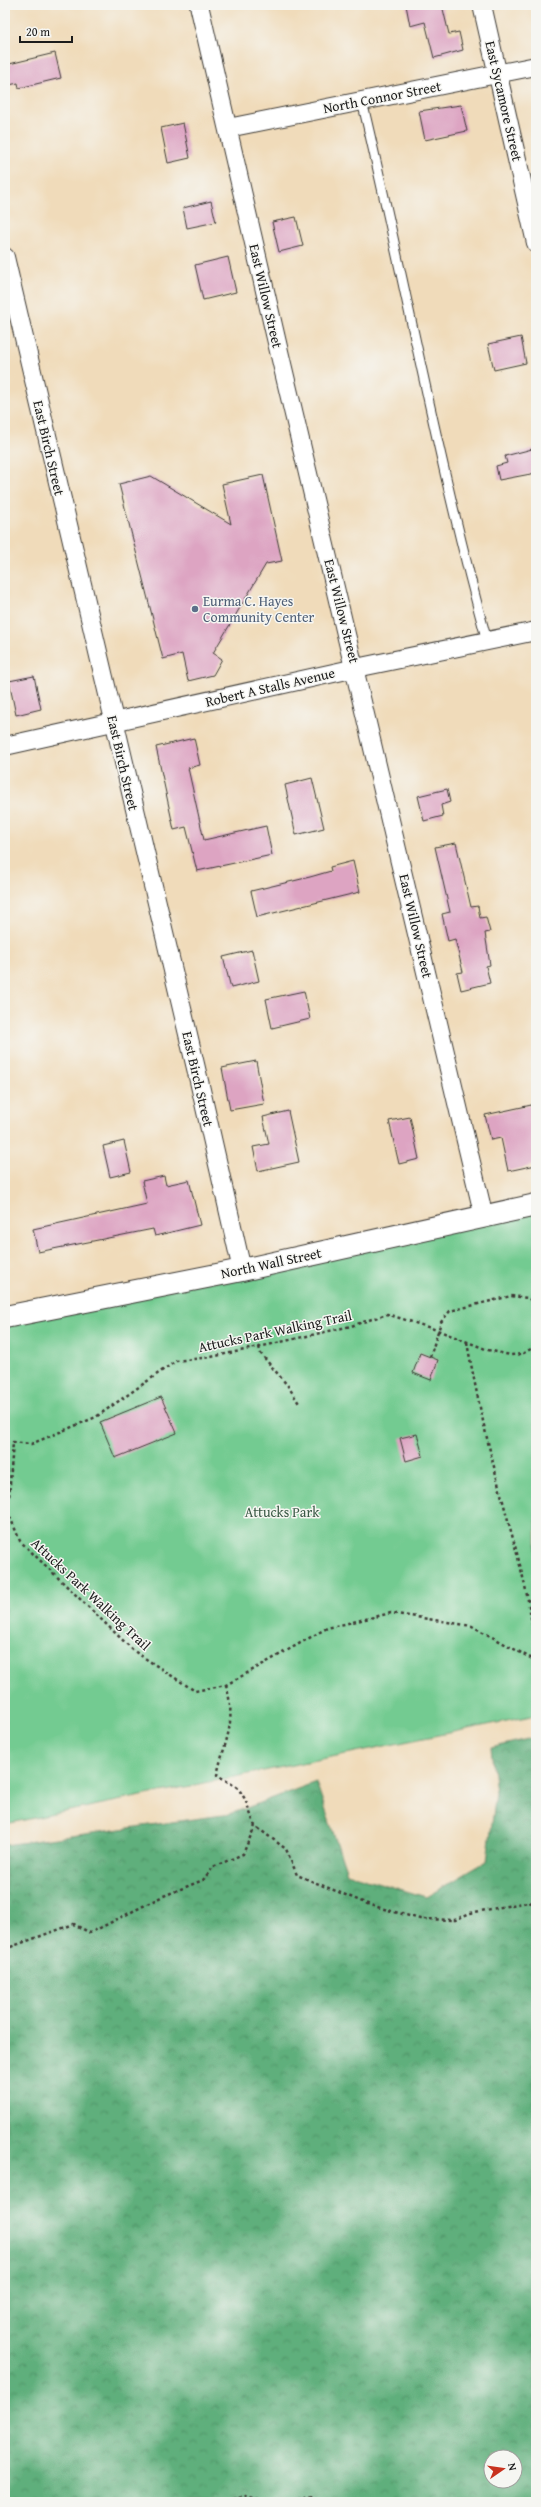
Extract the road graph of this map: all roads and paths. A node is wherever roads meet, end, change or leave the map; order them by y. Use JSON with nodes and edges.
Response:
{"nodes":[{"id":1,"x":199,"y":5,"type":"edge"},
{"id":2,"x":482,"y":5,"type":"edge"},
{"id":3,"x":536,"y":66,"type":"edge"},
{"id":4,"x":498,"y":74,"type":"junction"},
{"id":5,"x":362,"y":101,"type":"junction"},
{"id":6,"x":228,"y":128,"type":"junction"},
{"id":7,"x":536,"y":243,"type":"edge"},
{"id":8,"x":5,"y":257,"type":"edge"},
{"id":9,"x":536,"y":631,"type":"edge"},
{"id":10,"x":487,"y":641,"type":"junction"},
{"id":11,"x":356,"y":668,"type":"junction"},
{"id":12,"x":113,"y":722,"type":"junction"},
{"id":13,"x":5,"y":746,"type":"edge"},
{"id":14,"x":536,"y":1205,"type":"edge"},
{"id":15,"x":484,"y":1217,"type":"junction"},
{"id":16,"x":242,"y":1270,"type":"junction"},
{"id":17,"x":536,"y":1304,"type":"edge"},
{"id":18,"x":5,"y":1317,"type":"edge"},
{"id":19,"x":438,"y":1330,"type":"junction"},
{"id":20,"x":467,"y":1342,"type":"junction"},
{"id":21,"x":536,"y":1346,"type":"edge"},
{"id":22,"x":259,"y":1347,"type":"junction"},
{"id":23,"x":533,"y":1349,"type":"junction"},
{"id":24,"x":536,"y":1351,"type":"edge"},
{"id":25,"x":430,"y":1357,"type":"dead end"},
{"id":26,"x":300,"y":1405,"type":"dead end"},
{"id":27,"x":535,"y":1661,"type":"edge"},
{"id":28,"x":226,"y":1685,"type":"junction"},
{"id":29,"x":254,"y":1826,"type":"junction"},
{"id":30,"x":536,"y":1904,"type":"edge"},
{"id":31,"x":5,"y":1949,"type":"edge"},
{"id":32,"x":203,"y":2502,"type":"edge"},
{"id":33,"x":270,"y":2502,"type":"edge"},
{"id":34,"x":286,"y":2502,"type":"edge"},
{"id":35,"x":319,"y":2502,"type":"edge"}],
"edges":[{"from":1,"to":6,"type":"street","name":"East Willow Street"},
{"from":2,"to":4,"type":"street","name":"East Sycamore Street"},
{"from":3,"to":4,"type":"street","name":"North Connor Street"},
{"from":4,"to":5,"type":"street","name":"North Connor Street"},
{"from":4,"to":7,"type":"street","name":"East Sycamore Street"},
{"from":5,"to":6,"type":"street","name":"North Connor Street"},
{"from":5,"to":10,"type":"lane"},
{"from":6,"to":11,"type":"street","name":"East Willow Street"},
{"from":8,"to":12,"type":"street","name":"East Birch Street"},
{"from":9,"to":10,"type":"street","name":"Robert A Stalls Avenue"},
{"from":10,"to":11,"type":"street","name":"Robert A Stalls Avenue"},
{"from":11,"to":12,"type":"street","name":"Robert A Stalls Avenue"},
{"from":11,"to":15,"type":"street","name":"East Willow Street"},
{"from":12,"to":13,"type":"street","name":"Robert A Stalls Avenue"},
{"from":12,"to":16,"type":"street","name":"East Birch Street"},
{"from":14,"to":15,"type":"street","name":"North Wall Street"},
{"from":15,"to":16,"type":"street","name":"North Wall Street"},
{"from":16,"to":18,"type":"street","name":"North Wall Street"},
{"from":17,"to":19,"type":"path"},
{"from":19,"to":20,"type":"path","name":"Attucks Park Walking Trail"},
{"from":19,"to":22,"type":"path","name":"Attucks Park Walking Trail"},
{"from":19,"to":25,"type":"path"},
{"from":20,"to":23,"type":"path","name":"Attucks Park Walking Trail"},
{"from":20,"to":27,"type":"path"},
{"from":21,"to":23,"type":"path","name":"Attucks Park Walking Trail"},
{"from":22,"to":26,"type":"path"},
{"from":22,"to":28,"type":"path","name":"Attucks Park Walking Trail"},
{"from":23,"to":24,"type":"path"},
{"from":27,"to":28,"type":"path","name":"Attucks Park Walking Trail"},
{"from":28,"to":29,"type":"path"},
{"from":29,"to":30,"type":"path"},
{"from":29,"to":31,"type":"path"},
{"from":32,"to":33,"type":"path"},
{"from":34,"to":35,"type":"path"}]}
